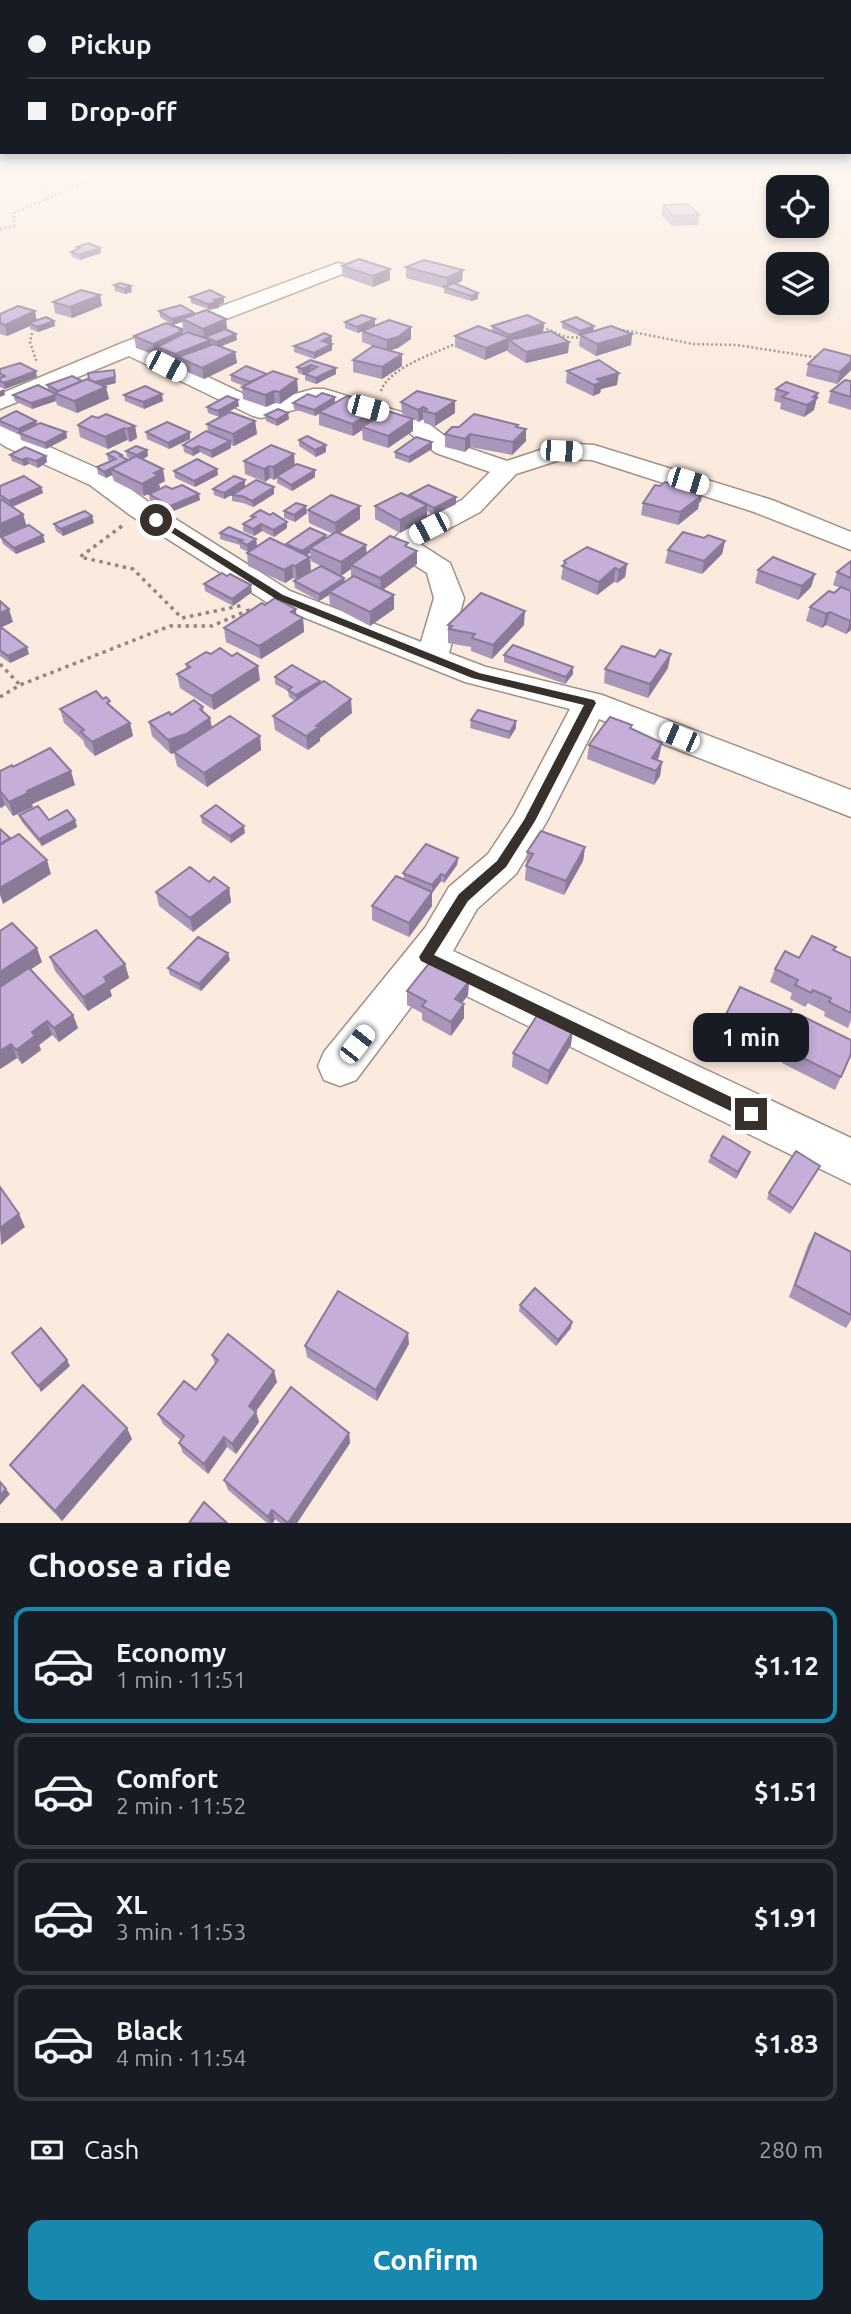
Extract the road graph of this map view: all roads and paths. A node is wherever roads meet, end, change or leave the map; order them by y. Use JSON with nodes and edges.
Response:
{"nodes":[{"id":1,"x":338,"y":269,"type":"dead end"},
{"id":2,"x":532,"y":322,"type":"edge"},
{"id":3,"x":611,"y":328,"type":"edge"},
{"id":4,"x":32,"y":333,"type":"edge"},
{"id":5,"x":592,"y":335,"type":"edge"},
{"id":6,"x":471,"y":338,"type":"edge"},
{"id":7,"x":130,"y":348,"type":"junction"},
{"id":8,"x":831,"y":360,"type":"edge"},
{"id":9,"x":48,"y":381,"type":"junction"},
{"id":10,"x":0,"y":402,"type":"edge"},
{"id":11,"x":389,"y":414,"type":"junction"},
{"id":12,"x":0,"y":432,"type":"edge"},
{"id":13,"x":507,"y":468,"type":"junction"},
{"id":14,"x":140,"y":509,"type":"junction"},
{"id":15,"x":851,"y":542,"type":"edge"},
{"id":16,"x":279,"y":597,"type":"junction"},
{"id":17,"x":431,"y":659,"type":"junction"},
{"id":18,"x":0,"y":664,"type":"edge"},
{"id":19,"x":20,"y":685,"type":"junction"},
{"id":20,"x":0,"y":697,"type":"edge"},
{"id":21,"x":590,"y":703,"type":"junction"},
{"id":22,"x":851,"y":804,"type":"edge"},
{"id":23,"x":425,"y":957,"type":"junction"},
{"id":24,"x":340,"y":1066,"type":"dead end"},
{"id":25,"x":851,"y":1162,"type":"edge"}],
"edges":[{"from":1,"to":7,"type":"street"},
{"from":2,"to":5,"type":"path"},
{"from":3,"to":8,"type":"path"},
{"from":4,"to":9,"type":"path"},
{"from":6,"to":11,"type":"path"},
{"from":7,"to":9,"type":"street"},
{"from":7,"to":11,"type":"street"},
{"from":9,"to":10,"type":"street"},
{"from":11,"to":13,"type":"street"},
{"from":12,"to":14,"type":"street"},
{"from":13,"to":15,"type":"street"},
{"from":13,"to":17,"type":"street"},
{"from":14,"to":16,"type":"street"},
{"from":14,"to":16,"type":"path"},
{"from":16,"to":17,"type":"street"},
{"from":16,"to":19,"type":"path"},
{"from":17,"to":21,"type":"street"},
{"from":18,"to":19,"type":"path"},
{"from":19,"to":20,"type":"path"},
{"from":21,"to":22,"type":"street"},
{"from":21,"to":23,"type":"street"},
{"from":23,"to":24,"type":"street"},
{"from":23,"to":25,"type":"street"}]}
